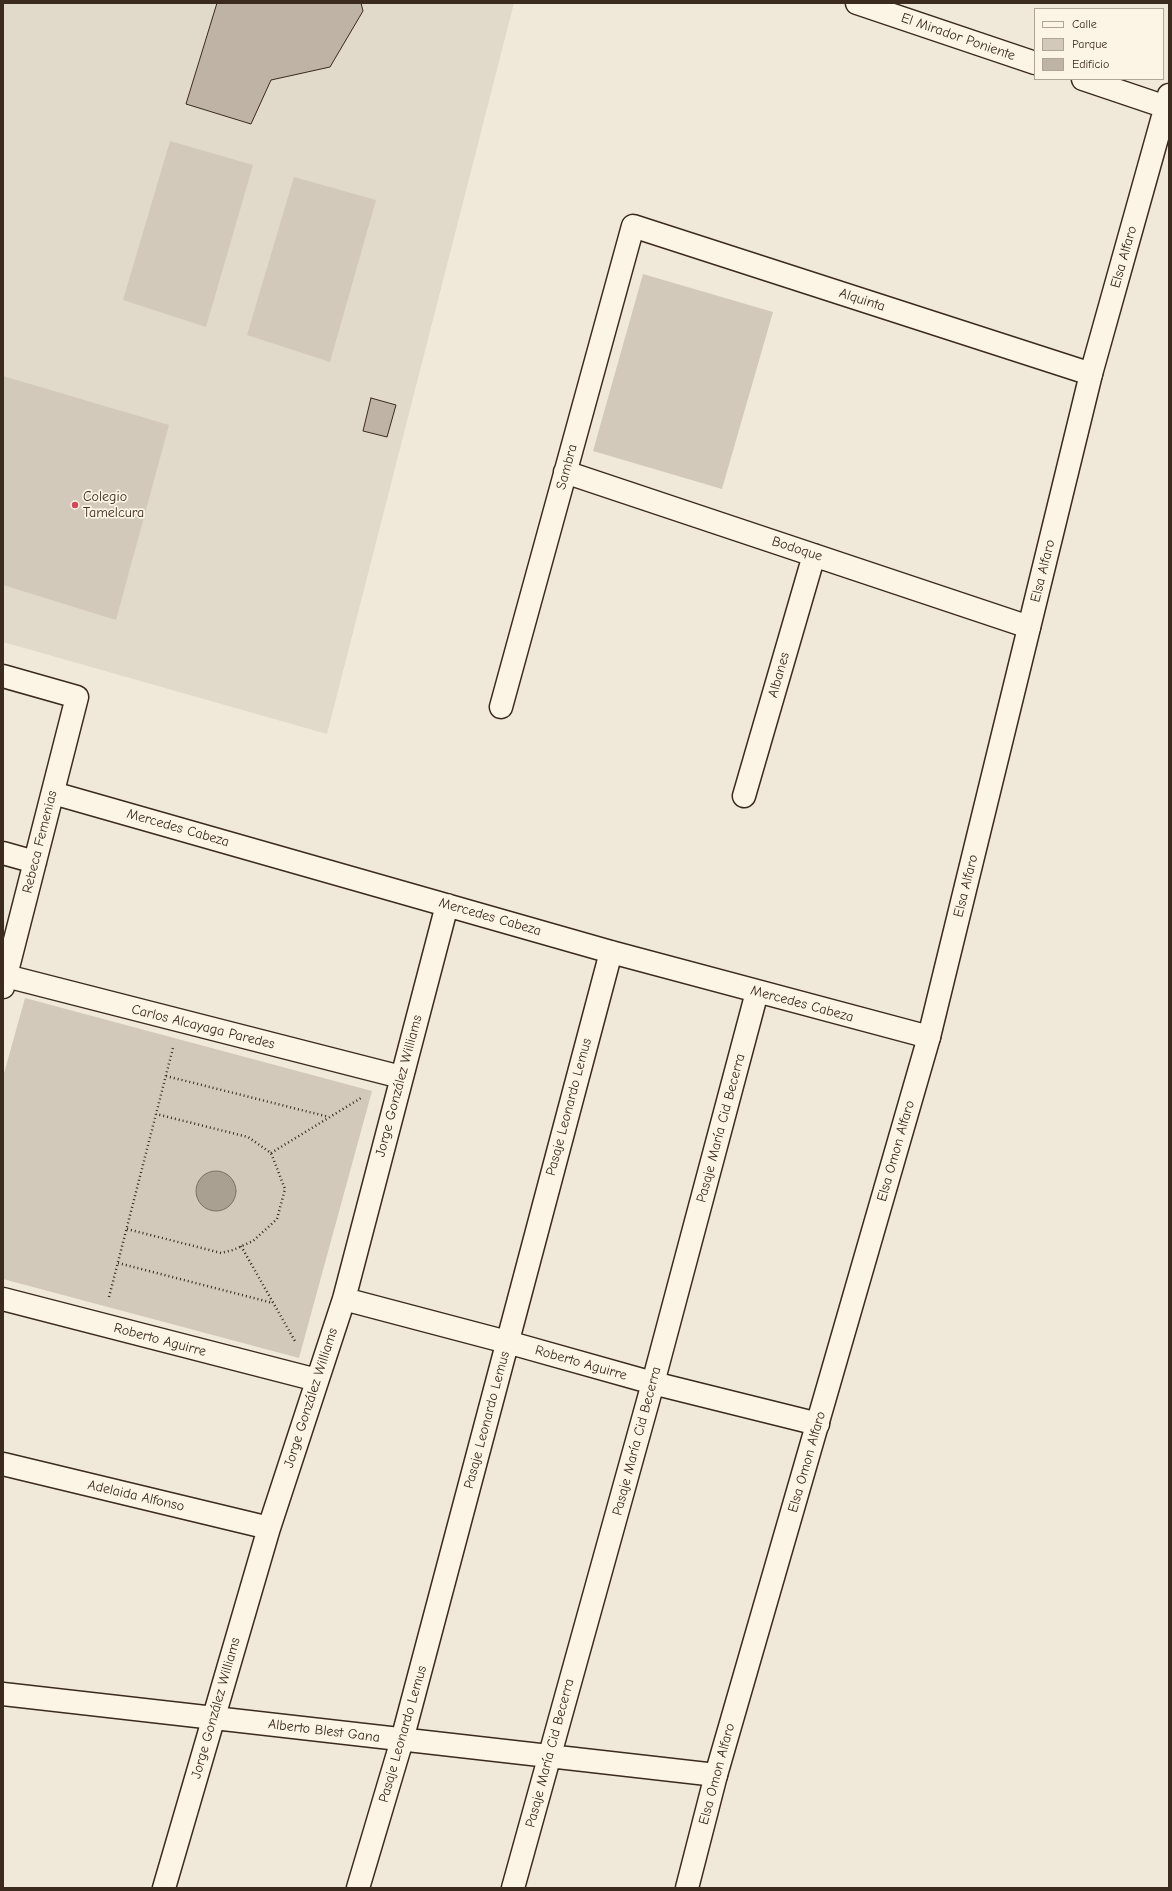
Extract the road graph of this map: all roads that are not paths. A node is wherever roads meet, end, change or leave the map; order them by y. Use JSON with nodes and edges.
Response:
{"nodes":[{"id":1,"x":858,"y":3,"type":"edge"},
{"id":2,"x":1034,"y":63,"type":"edge"},
{"id":3,"x":1087,"y":80,"type":"edge"},
{"id":4,"x":1168,"y":103,"type":"edge"},
{"id":5,"x":633,"y":226,"type":"joint"},
{"id":6,"x":1091,"y":374,"type":"junction"},
{"id":7,"x":565,"y":472,"type":"junction"},
{"id":8,"x":814,"y":555,"type":"junction"},
{"id":9,"x":1029,"y":627,"type":"junction"},
{"id":10,"x":3,"y":676,"type":"edge"},
{"id":11,"x":501,"y":707,"type":"dead end"},
{"id":12,"x":53,"y":792,"type":"junction"},
{"id":13,"x":744,"y":796,"type":"dead end"},
{"id":14,"x":3,"y":853,"type":"edge"},
{"id":15,"x":35,"y":862,"type":"junction"},
{"id":16,"x":447,"y":905,"type":"junction"},
{"id":17,"x":610,"y":952,"type":"junction"},
{"id":18,"x":4,"y":982,"type":"edge"},
{"id":19,"x":757,"y":992,"type":"junction"},
{"id":20,"x":928,"y":1037,"type":"junction"},
{"id":21,"x":401,"y":1078,"type":"junction"},
{"id":22,"x":3,"y":1299,"type":"edge"},
{"id":23,"x":344,"y":1299,"type":"junction"},
{"id":24,"x":507,"y":1342,"type":"junction"},
{"id":25,"x":317,"y":1380,"type":"junction"},
{"id":26,"x":653,"y":1383,"type":"junction"},
{"id":27,"x":818,"y":1424,"type":"junction"},
{"id":28,"x":3,"y":1464,"type":"edge"},
{"id":29,"x":269,"y":1528,"type":"junction"},
{"id":30,"x":3,"y":1694,"type":"edge"},
{"id":31,"x":213,"y":1718,"type":"junction"},
{"id":32,"x":402,"y":1740,"type":"junction"},
{"id":33,"x":549,"y":1757,"type":"junction"},
{"id":34,"x":716,"y":1776,"type":"junction"},
{"id":35,"x":164,"y":1888,"type":"edge"},
{"id":36,"x":358,"y":1888,"type":"edge"},
{"id":37,"x":513,"y":1888,"type":"edge"},
{"id":38,"x":687,"y":1888,"type":"edge"}],
"edges":[{"from":1,"to":2,"type":"street","name":"El Mirador Poniente"},
{"from":3,"to":4,"type":"street"},
{"from":4,"to":6,"type":"street","name":"Elsa Alfaro"},
{"from":5,"to":6,"type":"street","name":"Alquinta"},
{"from":5,"to":7,"type":"street","name":"Sambra"},
{"from":6,"to":9,"type":"street","name":"Elsa Alfaro"},
{"from":7,"to":8,"type":"street","name":"Bodoque"},
{"from":7,"to":11,"type":"street","name":"Sambra"},
{"from":8,"to":9,"type":"street","name":"Bodoque"},
{"from":8,"to":13,"type":"street","name":"Albanes"},
{"from":9,"to":20,"type":"street","name":"Elsa Alfaro"},
{"from":10,"to":12,"type":"street","name":"Rebeca Femenias"},
{"from":12,"to":15,"type":"street","name":"Rebeca Femenias"},
{"from":12,"to":16,"type":"street","name":"Mercedes Cabeza"},
{"from":14,"to":15,"type":"street"},
{"from":15,"to":18,"type":"street","name":"Rebeca Femenias"},
{"from":16,"to":17,"type":"street","name":"Mercedes Cabeza"},
{"from":16,"to":21,"type":"street","name":"Jorge González Williams"},
{"from":17,"to":19,"type":"street","name":"Mercedes Cabeza"},
{"from":17,"to":24,"type":"street","name":"Pasaje Leonardo Lemus"},
{"from":18,"to":21,"type":"street","name":"Carlos Alcayaga Paredes"},
{"from":19,"to":20,"type":"street","name":"Mercedes Cabeza"},
{"from":19,"to":26,"type":"street","name":"Pasaje María Cid Becerra"},
{"from":20,"to":27,"type":"street","name":"Elsa Omon Alfaro"},
{"from":21,"to":23,"type":"street","name":"Jorge González Williams"},
{"from":22,"to":25,"type":"street","name":"Roberto Aguirre"},
{"from":23,"to":24,"type":"street","name":"Roberto Aguirre"},
{"from":23,"to":25,"type":"street","name":"Jorge González Williams"},
{"from":24,"to":26,"type":"street","name":"Roberto Aguirre"},
{"from":24,"to":32,"type":"street","name":"Pasaje Leonardo Lemus"},
{"from":25,"to":29,"type":"street","name":"Jorge González Williams"},
{"from":26,"to":27,"type":"street","name":"Roberto Aguirre"},
{"from":26,"to":33,"type":"street","name":"Pasaje María Cid Becerra"},
{"from":27,"to":34,"type":"street","name":"Elsa Omon Alfaro"},
{"from":28,"to":29,"type":"street","name":"Adelaida Alfonso"},
{"from":29,"to":31,"type":"street","name":"Jorge González Williams"},
{"from":30,"to":31,"type":"street","name":"Alberto Blest Gana"},
{"from":31,"to":32,"type":"street","name":"Alberto Blest Gana"},
{"from":31,"to":35,"type":"street","name":"Jorge González Williams"},
{"from":32,"to":33,"type":"street","name":"Alberto Blest Gana"},
{"from":32,"to":36,"type":"street","name":"Pasaje Leonardo Lemus"},
{"from":33,"to":34,"type":"street","name":"Alberto Blest Gana"},
{"from":33,"to":37,"type":"street","name":"Pasaje María Cid Becerra"},
{"from":34,"to":38,"type":"street","name":"Elsa Omon Alfaro"}]}
